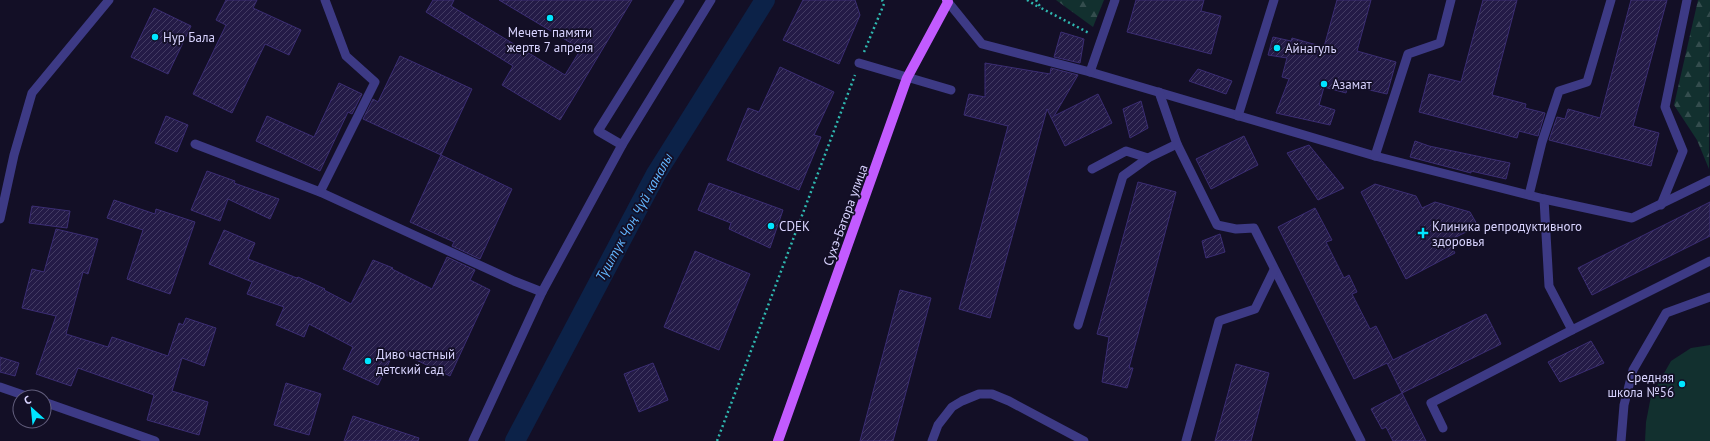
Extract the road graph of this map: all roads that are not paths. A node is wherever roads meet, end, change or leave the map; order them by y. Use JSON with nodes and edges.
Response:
{"nodes":[{"id":1,"x":109,"y":0,"type":"edge"},
{"id":2,"x":325,"y":0,"type":"edge"},
{"id":3,"x":680,"y":0,"type":"edge"},
{"id":4,"x":711,"y":0,"type":"edge"},
{"id":5,"x":1115,"y":0,"type":"edge"},
{"id":6,"x":1274,"y":0,"type":"edge"},
{"id":7,"x":1451,"y":0,"type":"edge"},
{"id":8,"x":1611,"y":0,"type":"edge"},
{"id":9,"x":1688,"y":0,"type":"edge"},
{"id":10,"x":947,"y":1,"type":"edge"},
{"id":11,"x":859,"y":64,"type":"road end"},
{"id":12,"x":1090,"y":72,"type":"junction"},
{"id":13,"x":907,"y":78,"type":"junction"},
{"id":14,"x":951,"y":90,"type":"dead end"},
{"id":15,"x":1159,"y":92,"type":"junction"},
{"id":16,"x":1238,"y":116,"type":"junction"},
{"id":17,"x":195,"y":144,"type":"dead end"},
{"id":18,"x":1177,"y":144,"type":"junction"},
{"id":19,"x":622,"y":145,"type":"junction"},
{"id":20,"x":1375,"y":156,"type":"junction"},
{"id":21,"x":1148,"y":158,"type":"junction"},
{"id":22,"x":1092,"y":169,"type":"dead end"},
{"id":23,"x":1710,"y":180,"type":"edge"},
{"id":24,"x":320,"y":192,"type":"junction"},
{"id":25,"x":1529,"y":195,"type":"junction"},
{"id":26,"x":1544,"y":199,"type":"junction"},
{"id":27,"x":1661,"y":205,"type":"junction"},
{"id":28,"x":0,"y":219,"type":"edge"},
{"id":29,"x":1710,"y":261,"type":"edge"},
{"id":30,"x":1274,"y":270,"type":"junction"},
{"id":31,"x":542,"y":292,"type":"junction"},
{"id":32,"x":1710,"y":297,"type":"edge"},
{"id":33,"x":1078,"y":325,"type":"dead end"},
{"id":34,"x":1572,"y":330,"type":"junction"},
{"id":35,"x":0,"y":387,"type":"edge"},
{"id":36,"x":12,"y":391,"type":"edge"},
{"id":37,"x":52,"y":405,"type":"edge"},
{"id":38,"x":1443,"y":428,"type":"dead end"},
{"id":39,"x":155,"y":441,"type":"edge"},
{"id":40,"x":473,"y":441,"type":"edge"},
{"id":41,"x":778,"y":441,"type":"edge"},
{"id":42,"x":932,"y":441,"type":"edge"},
{"id":43,"x":1084,"y":441,"type":"edge"},
{"id":44,"x":1186,"y":441,"type":"edge"},
{"id":45,"x":1361,"y":441,"type":"edge"},
{"id":46,"x":1621,"y":441,"type":"edge"}],
"edges":[{"from":1,"to":28,"type":"lane"},
{"from":2,"to":24,"type":"lane"},
{"from":3,"to":19,"type":"lane"},
{"from":4,"to":19,"type":"lane"},
{"from":5,"to":12,"type":"lane"},
{"from":6,"to":16,"type":"lane"},
{"from":7,"to":20,"type":"lane"},
{"from":8,"to":25,"type":"lane"},
{"from":9,"to":27,"type":"lane"},
{"from":10,"to":12,"type":"lane"},
{"from":10,"to":13,"type":"main road","name":"Сухэ-Батора улица"},
{"from":11,"to":13,"type":"lane"},
{"from":12,"to":15,"type":"lane"},
{"from":13,"to":14,"type":"lane"},
{"from":13,"to":41,"type":"main road","name":"Сухэ-Батора улица"},
{"from":15,"to":16,"type":"lane"},
{"from":15,"to":18,"type":"lane"},
{"from":16,"to":20,"type":"lane"},
{"from":17,"to":24,"type":"lane"},
{"from":18,"to":21,"type":"lane"},
{"from":18,"to":30,"type":"lane"},
{"from":19,"to":31,"type":"lane"},
{"from":20,"to":25,"type":"lane"},
{"from":21,"to":22,"type":"lane"},
{"from":21,"to":33,"type":"lane"},
{"from":23,"to":27,"type":"lane"},
{"from":24,"to":31,"type":"lane"},
{"from":25,"to":26,"type":"lane"},
{"from":26,"to":27,"type":"lane"},
{"from":26,"to":34,"type":"lane"},
{"from":29,"to":34,"type":"lane"},
{"from":30,"to":44,"type":"lane"},
{"from":30,"to":45,"type":"lane"},
{"from":31,"to":40,"type":"lane"},
{"from":32,"to":46,"type":"lane"},
{"from":34,"to":38,"type":"lane"},
{"from":35,"to":36,"type":"lane"},
{"from":37,"to":39,"type":"lane"},
{"from":42,"to":43,"type":"lane"}]}
